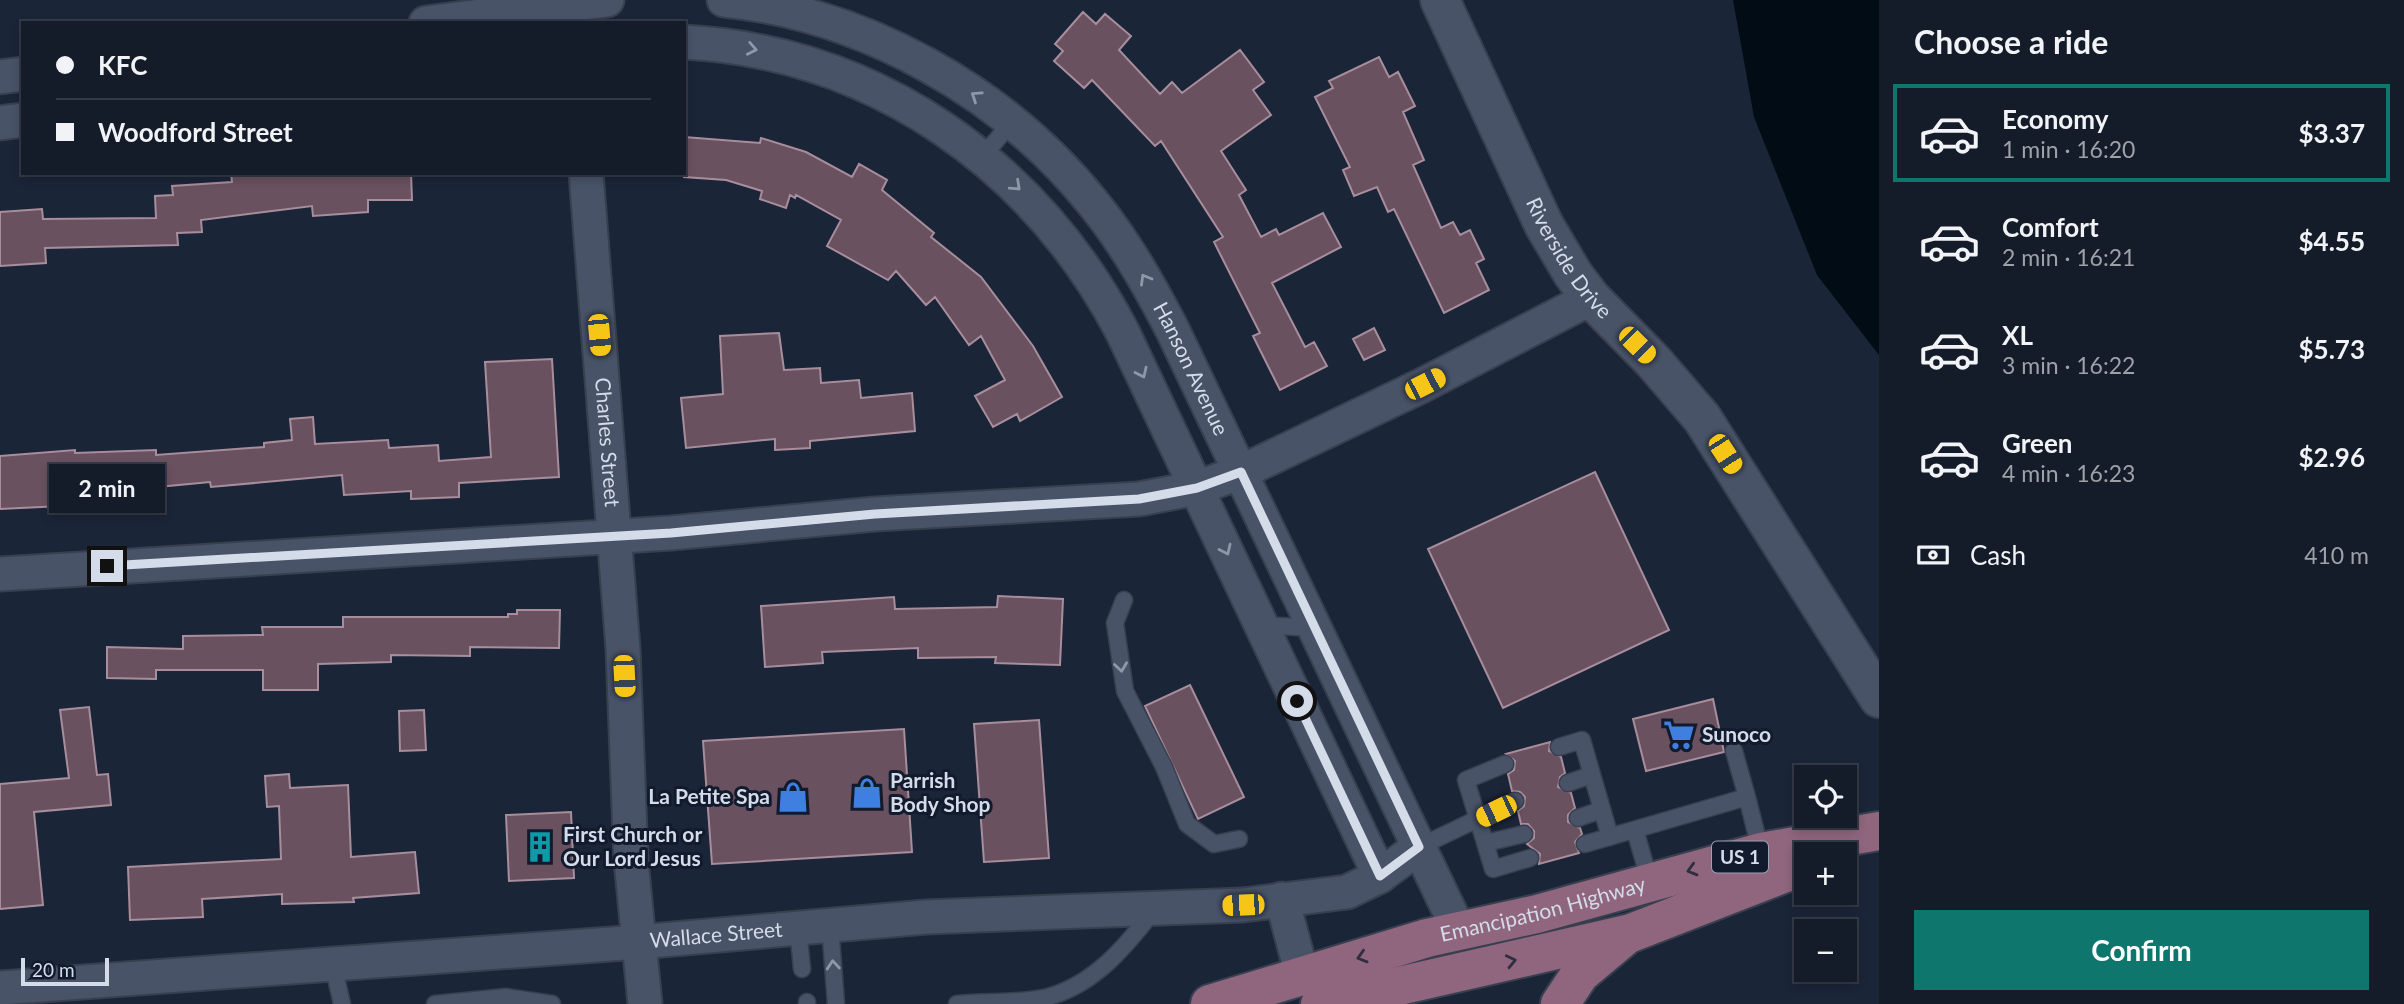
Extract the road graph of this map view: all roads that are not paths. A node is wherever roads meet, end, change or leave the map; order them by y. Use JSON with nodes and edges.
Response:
{"nodes":[{"id":1,"x":724,"y":0,"type":"edge"},
{"id":2,"x":1440,"y":0,"type":"edge"},
{"id":3,"x":584,"y":7,"type":"edge"},
{"id":4,"x":446,"y":21,"type":"edge"},
{"id":5,"x":686,"y":42,"type":"edge"},
{"id":6,"x":21,"y":74,"type":"edge"},
{"id":7,"x":0,"y":77,"type":"edge"},
{"id":8,"x":21,"y":120,"type":"edge"},
{"id":9,"x":1012,"y":122,"type":"junction"},
{"id":10,"x":0,"y":123,"type":"edge"},
{"id":11,"x":982,"y":157,"type":"junction"},
{"id":12,"x":586,"y":175,"type":"edge"},
{"id":13,"x":1591,"y":298,"type":"junction"},
{"id":14,"x":1241,"y":472,"type":"junction"},
{"id":15,"x":1197,"y":488,"type":"junction"},
{"id":16,"x":615,"y":536,"type":"junction"},
{"id":17,"x":0,"y":574,"type":"edge"},
{"id":18,"x":1124,"y":600,"type":"dead end"},
{"id":19,"x":1261,"y":625,"type":"junction"},
{"id":20,"x":1315,"y":628,"type":"junction"},
{"id":21,"x":1879,"y":698,"type":"edge"},
{"id":22,"x":1559,"y":747,"type":"dead end"},
{"id":23,"x":1734,"y":751,"type":"dead end"},
{"id":24,"x":1505,"y":764,"type":"dead end"},
{"id":25,"x":1591,"y":775,"type":"junction"},
{"id":26,"x":1568,"y":783,"type":"dead end"},
{"id":27,"x":1747,"y":797,"type":"junction"},
{"id":28,"x":1515,"y":802,"type":"dead end"},
{"id":29,"x":1601,"y":810,"type":"junction"},
{"id":30,"x":1578,"y":818,"type":"dead end"},
{"id":31,"x":1478,"y":820,"type":"junction"},
{"id":32,"x":1635,"y":830,"type":"junction"},
{"id":33,"x":1879,"y":831,"type":"edge"},
{"id":34,"x":1524,"y":834,"type":"dead end"},
{"id":35,"x":1610,"y":837,"type":"junction"},
{"id":36,"x":1879,"y":837,"type":"edge"},
{"id":37,"x":1239,"y":839,"type":"dead end"},
{"id":38,"x":1486,"y":844,"type":"junction"},
{"id":39,"x":1585,"y":844,"type":"dead end"},
{"id":40,"x":1857,"y":846,"type":"edge"},
{"id":41,"x":1419,"y":847,"type":"junction"},
{"id":42,"x":1760,"y":852,"type":"junction"},
{"id":43,"x":1531,"y":858,"type":"dead end"},
{"id":44,"x":1794,"y":870,"type":"edge"},
{"id":45,"x":1380,"y":876,"type":"junction"},
{"id":46,"x":1650,"y":882,"type":"junction"},
{"id":47,"x":1282,"y":900,"type":"junction"},
{"id":48,"x":1156,"y":908,"type":"junction"},
{"id":49,"x":814,"y":926,"type":"junction"},
{"id":50,"x":1630,"y":933,"type":"junction"},
{"id":51,"x":1443,"y":934,"type":"junction"},
{"id":52,"x":639,"y":942,"type":"junction"},
{"id":53,"x":333,"y":965,"type":"junction"},
{"id":54,"x":802,"y":969,"type":"dead end"},
{"id":55,"x":0,"y":988,"type":"edge"},
{"id":56,"x":1311,"y":990,"type":"edge"},
{"id":57,"x":1450,"y":990,"type":"edge"},
{"id":58,"x":342,"y":1004,"type":"edge"},
{"id":59,"x":435,"y":1004,"type":"edge"},
{"id":60,"x":552,"y":1004,"type":"edge"},
{"id":61,"x":643,"y":1004,"type":"edge"},
{"id":62,"x":836,"y":1004,"type":"edge"},
{"id":63,"x":957,"y":1004,"type":"edge"},
{"id":64,"x":1210,"y":1004,"type":"edge"},
{"id":65,"x":1560,"y":1004,"type":"edge"}],
"edges":[{"from":9,"to":1,"type":"street","name":"Hanson Avenue","one_way":true},
{"from":2,"to":13,"type":"street","name":"Riverside Drive"},
{"from":3,"to":4,"type":"street"},
{"from":5,"to":11,"type":"street","one_way":true},
{"from":6,"to":7,"type":"street"},
{"from":8,"to":10,"type":"street"},
{"from":9,"to":11,"type":"lane"},
{"from":14,"to":9,"type":"street","name":"Hanson Avenue","one_way":true},
{"from":11,"to":15,"type":"street","one_way":true},
{"from":12,"to":16,"type":"street","name":"Charles Street"},
{"from":13,"to":14,"type":"street"},
{"from":13,"to":21,"type":"street","name":"Riverside Drive"},
{"from":14,"to":15,"type":"street"},
{"from":14,"to":20,"type":"street","name":"Hanson Avenue"},
{"from":15,"to":16,"type":"street"},
{"from":15,"to":19,"type":"street","one_way":true},
{"from":16,"to":17,"type":"street"},
{"from":16,"to":52,"type":"street","name":"Charles Street"},
{"from":18,"to":37,"type":"lane","one_way":true},
{"from":19,"to":20,"type":"lane"},
{"from":19,"to":45,"type":"street"},
{"from":20,"to":41,"type":"street","name":"Hanson Avenue"},
{"from":22,"to":25,"type":"lane"},
{"from":23,"to":27,"type":"lane"},
{"from":24,"to":31,"type":"lane"},
{"from":25,"to":26,"type":"lane"},
{"from":25,"to":29,"type":"lane"},
{"from":27,"to":32,"type":"lane"},
{"from":27,"to":42,"type":"lane"},
{"from":28,"to":31,"type":"lane"},
{"from":29,"to":30,"type":"lane"},
{"from":29,"to":35,"type":"lane"},
{"from":31,"to":38,"type":"lane"},
{"from":31,"to":41,"type":"lane"},
{"from":32,"to":35,"type":"lane"},
{"from":32,"to":46,"type":"lane"},
{"from":33,"to":42,"type":"main road","name":"Emancipation Highway","number":"US 1"},
{"from":34,"to":38,"type":"lane"},
{"from":35,"to":39,"type":"lane"},
{"from":36,"to":40,"type":"main road"},
{"from":38,"to":43,"type":"lane"},
{"from":41,"to":45,"type":"street","name":"Wallace Street"},
{"from":41,"to":51,"type":"street","name":"Hanson Avenue"},
{"from":42,"to":46,"type":"main road","name":"Emancipation Highway","number":"US 1","one_way":true},
{"from":44,"to":50,"type":"main road","name":"Emancipation Highway","number":"US 1"},
{"from":45,"to":47,"type":"street","name":"Wallace Street"},
{"from":46,"to":51,"type":"main road","name":"Emancipation Highway","number":"US 1"},
{"from":47,"to":48,"type":"street","name":"Wallace Street"},
{"from":47,"to":56,"type":"street"},
{"from":48,"to":49,"type":"street","name":"Wallace Street"},
{"from":48,"to":63,"type":"lane"},
{"from":49,"to":52,"type":"street","name":"Wallace Street"},
{"from":49,"to":54,"type":"lane"},
{"from":62,"to":49,"type":"lane","one_way":true},
{"from":57,"to":50,"type":"main road","name":"Emancipation Highway","number":"US 1","one_way":true},
{"from":50,"to":65,"type":"main road"},
{"from":51,"to":56,"type":"main road","name":"Emancipation Highway","number":"US 1","one_way":true},
{"from":51,"to":57,"type":"main road","name":"Hanson Avenue"},
{"from":52,"to":53,"type":"street","name":"Wallace Street"},
{"from":52,"to":61,"type":"street","name":"Charles Street"},
{"from":53,"to":55,"type":"street","name":"Wallace Street"},
{"from":53,"to":58,"type":"lane"},
{"from":56,"to":57,"type":"main road","name":"Emancipation Highway","number":"US 1"},
{"from":56,"to":64,"type":"main road","name":"Emancipation Highway","number":"US 1"},
{"from":59,"to":60,"type":"lane"}]}
